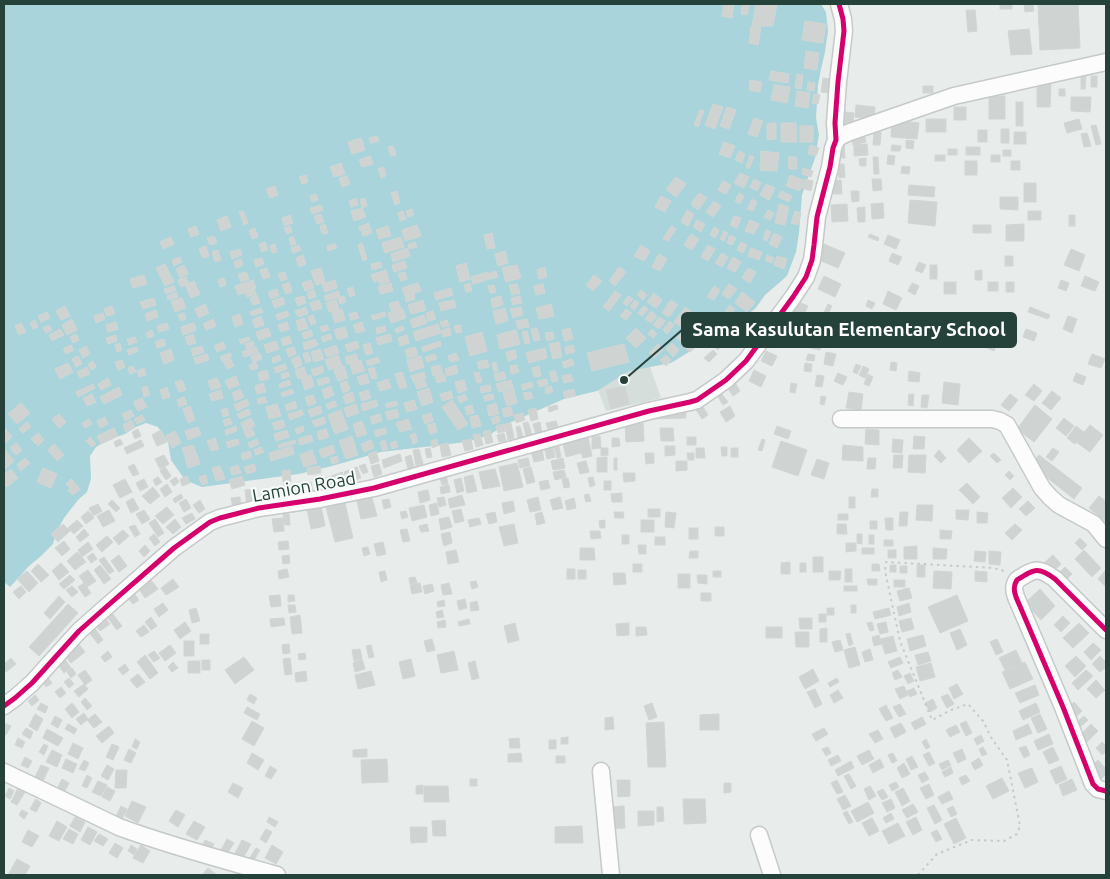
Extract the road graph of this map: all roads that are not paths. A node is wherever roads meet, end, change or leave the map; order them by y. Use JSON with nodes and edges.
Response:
{"nodes":[{"id":1,"x":839,"y":4,"type":"edge"},
{"id":2,"x":1106,"y":62,"type":"edge"},
{"id":3,"x":836,"y":140,"type":"junction"},
{"id":4,"x":841,"y":419,"type":"dead end"},
{"id":5,"x":1106,"y":539,"type":"edge"},
{"id":6,"x":1106,"y":630,"type":"edge"},
{"id":7,"x":4,"y":706,"type":"edge"},
{"id":8,"x":601,"y":771,"type":"dead end"},
{"id":9,"x":4,"y":772,"type":"edge"},
{"id":10,"x":1106,"y":791,"type":"edge"},
{"id":11,"x":759,"y":835,"type":"dead end"},
{"id":12,"x":276,"y":875,"type":"edge"},
{"id":13,"x":611,"y":875,"type":"edge"},
{"id":14,"x":772,"y":875,"type":"edge"}],
"edges":[{"from":1,"to":3,"type":"street","name":"Lamion Road"},
{"from":2,"to":3,"type":"street"},
{"from":3,"to":7,"type":"street","name":"Lamion Road"},
{"from":4,"to":5,"type":"street"},
{"from":6,"to":10,"type":"street"},
{"from":8,"to":13,"type":"street"},
{"from":9,"to":12,"type":"street"},
{"from":11,"to":14,"type":"street"}]}
